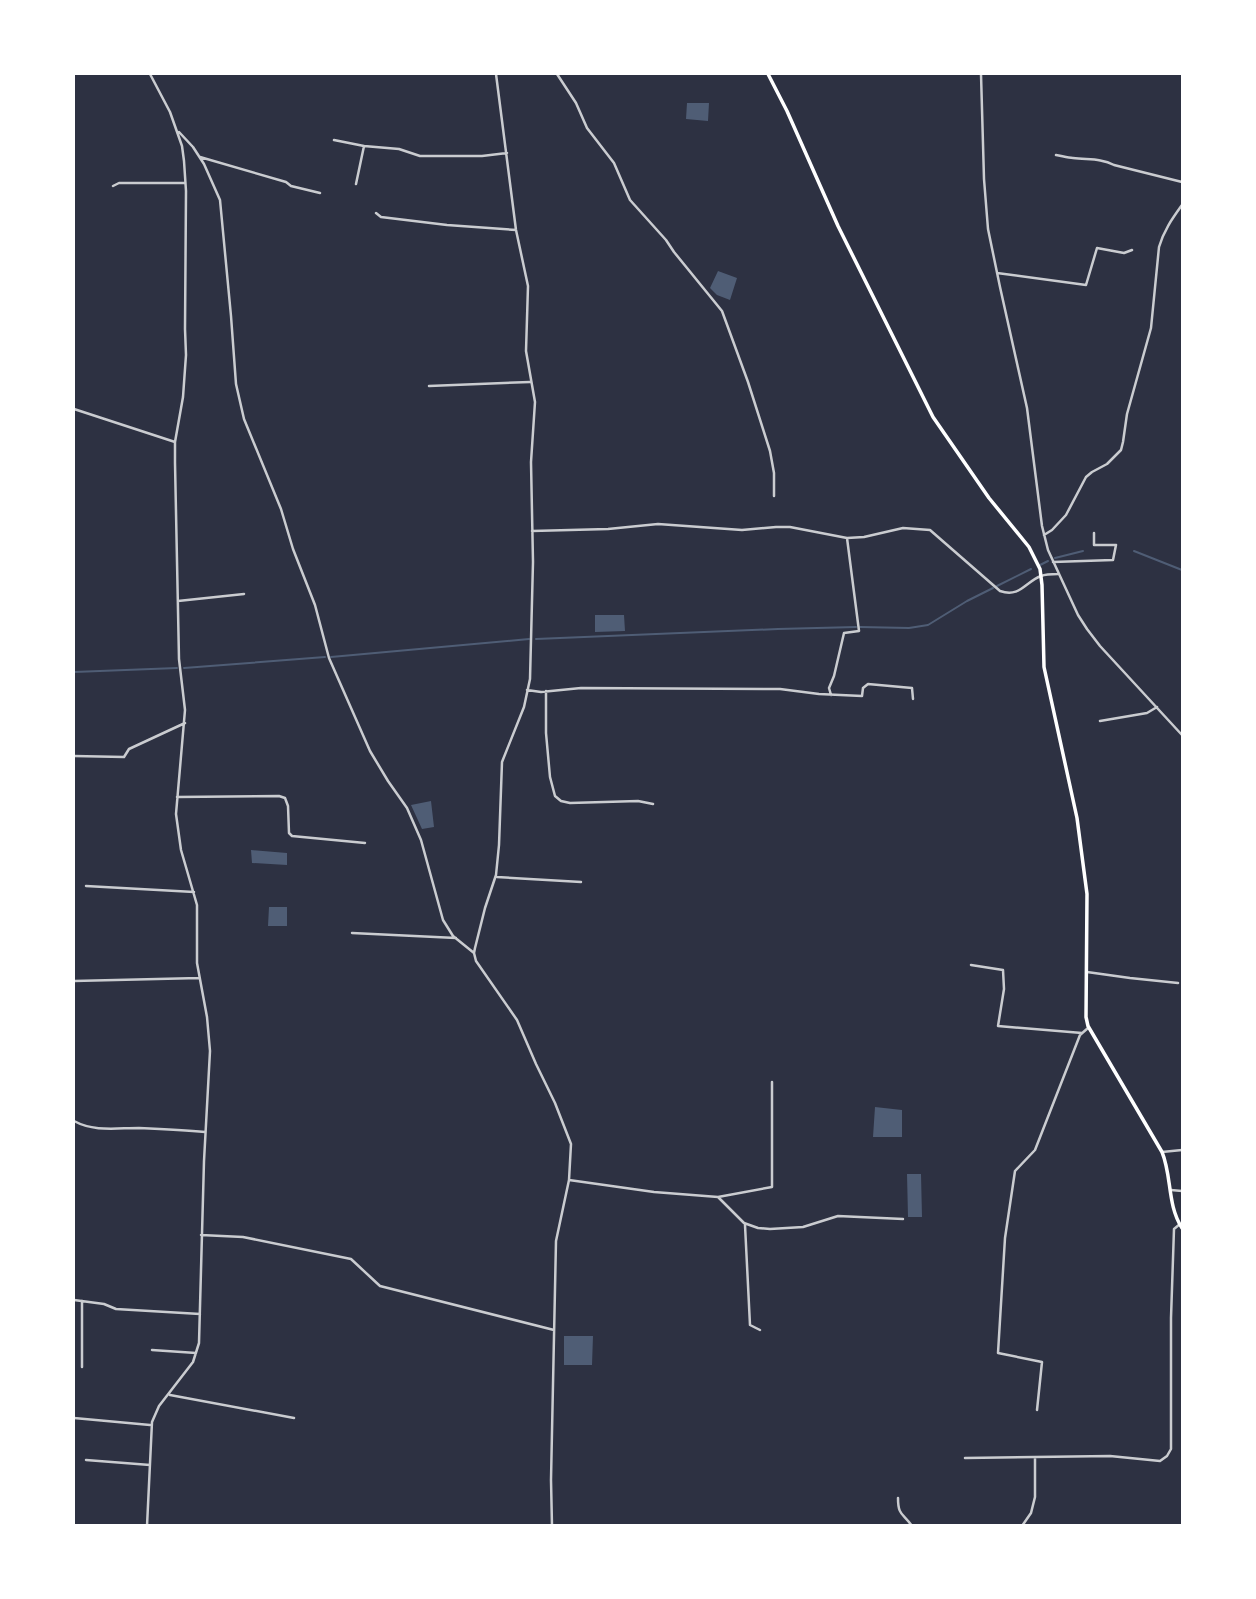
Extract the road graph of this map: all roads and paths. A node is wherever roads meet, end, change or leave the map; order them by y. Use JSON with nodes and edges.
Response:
{"nodes":[{"id":1,"x":150,"y":74,"type":"edge"},
{"id":2,"x":496,"y":74,"type":"edge"},
{"id":3,"x":557,"y":74,"type":"edge"},
{"id":4,"x":768,"y":74,"type":"edge"},
{"id":5,"x":981,"y":74,"type":"edge"},
{"id":6,"x":177,"y":130,"type":"junction"},
{"id":7,"x":334,"y":140,"type":"dead end"},
{"id":8,"x":364,"y":146,"type":"junction"},
{"id":9,"x":507,"y":153,"type":"junction"},
{"id":10,"x":1056,"y":155,"type":"dead end"},
{"id":11,"x":200,"y":158,"type":"junction"},
{"id":12,"x":1182,"y":182,"type":"edge"},
{"id":13,"x":185,"y":183,"type":"junction"},
{"id":14,"x":356,"y":184,"type":"dead end"},
{"id":15,"x":113,"y":186,"type":"dead end"},
{"id":16,"x":320,"y":193,"type":"dead end"},
{"id":17,"x":1182,"y":205,"type":"edge"},
{"id":18,"x":376,"y":213,"type":"dead end"},
{"id":19,"x":516,"y":230,"type":"junction"},
{"id":20,"x":1132,"y":250,"type":"dead end"},
{"id":21,"x":997,"y":273,"type":"junction"},
{"id":22,"x":531,"y":382,"type":"junction"},
{"id":23,"x":429,"y":386,"type":"dead end"},
{"id":24,"x":74,"y":409,"type":"edge"},
{"id":25,"x":175,"y":442,"type":"junction"},
{"id":26,"x":774,"y":496,"type":"dead end"},
{"id":27,"x":532,"y":531,"type":"junction"},
{"id":28,"x":1094,"y":533,"type":"dead end"},
{"id":29,"x":1044,"y":535,"type":"junction"},
{"id":30,"x":847,"y":538,"type":"junction"},
{"id":31,"x":1053,"y":562,"type":"junction"},
{"id":32,"x":1059,"y":574,"type":"junction"},
{"id":33,"x":1041,"y":576,"type":"junction"},
{"id":34,"x":243,"y":594,"type":"dead end"},
{"id":35,"x":178,"y":601,"type":"junction"},
{"id":36,"x":527,"y":690,"type":"junction"},
{"id":37,"x":546,"y":691,"type":"junction"},
{"id":38,"x":831,"y":695,"type":"junction"},
{"id":39,"x":913,"y":699,"type":"dead end"},
{"id":40,"x":1157,"y":707,"type":"junction"},
{"id":41,"x":1100,"y":721,"type":"dead end"},
{"id":42,"x":184,"y":723,"type":"junction"},
{"id":43,"x":1182,"y":735,"type":"edge"},
{"id":44,"x":74,"y":757,"type":"edge"},
{"id":45,"x":177,"y":797,"type":"junction"},
{"id":46,"x":653,"y":804,"type":"dead end"},
{"id":47,"x":365,"y":843,"type":"dead end"},
{"id":48,"x":495,"y":877,"type":"junction"},
{"id":49,"x":581,"y":883,"type":"dead end"},
{"id":50,"x":86,"y":886,"type":"dead end"},
{"id":51,"x":194,"y":892,"type":"junction"},
{"id":52,"x":352,"y":933,"type":"dead end"},
{"id":53,"x":456,"y":938,"type":"junction"},
{"id":54,"x":474,"y":953,"type":"junction"},
{"id":55,"x":971,"y":965,"type":"dead end"},
{"id":56,"x":1086,"y":972,"type":"junction"},
{"id":57,"x":200,"y":978,"type":"junction"},
{"id":58,"x":74,"y":981,"type":"edge"},
{"id":59,"x":1178,"y":983,"type":"dead end"},
{"id":60,"x":1088,"y":1028,"type":"junction"},
{"id":61,"x":1082,"y":1033,"type":"junction"},
{"id":62,"x":772,"y":1082,"type":"dead end"},
{"id":63,"x":74,"y":1121,"type":"edge"},
{"id":64,"x":205,"y":1132,"type":"junction"},
{"id":65,"x":1182,"y":1150,"type":"edge"},
{"id":66,"x":1161,"y":1152,"type":"junction"},
{"id":67,"x":569,"y":1180,"type":"junction"},
{"id":68,"x":1171,"y":1190,"type":"junction"},
{"id":69,"x":1182,"y":1191,"type":"edge"},
{"id":70,"x":718,"y":1197,"type":"junction"},
{"id":71,"x":903,"y":1219,"type":"dead end"},
{"id":72,"x":745,"y":1224,"type":"junction"},
{"id":73,"x":1181,"y":1226,"type":"edge"},
{"id":74,"x":201,"y":1235,"type":"junction"},
{"id":75,"x":74,"y":1300,"type":"edge"},
{"id":76,"x":82,"y":1301,"type":"junction"},
{"id":77,"x":200,"y":1314,"type":"junction"},
{"id":78,"x":555,"y":1330,"type":"junction"},
{"id":79,"x":760,"y":1330,"type":"dead end"},
{"id":80,"x":152,"y":1350,"type":"dead end"},
{"id":81,"x":196,"y":1353,"type":"junction"},
{"id":82,"x":82,"y":1367,"type":"dead end"},
{"id":83,"x":168,"y":1394,"type":"junction"},
{"id":84,"x":1037,"y":1410,"type":"dead end"},
{"id":85,"x":74,"y":1418,"type":"edge"},
{"id":86,"x":293,"y":1418,"type":"dead end"},
{"id":87,"x":151,"y":1426,"type":"junction"},
{"id":88,"x":1035,"y":1457,"type":"junction"},
{"id":89,"x":965,"y":1458,"type":"dead end"},
{"id":90,"x":86,"y":1460,"type":"dead end"},
{"id":91,"x":150,"y":1465,"type":"junction"},
{"id":92,"x":898,"y":1498,"type":"dead end"},
{"id":93,"x":147,"y":1525,"type":"edge"},
{"id":94,"x":552,"y":1525,"type":"edge"},
{"id":95,"x":912,"y":1525,"type":"edge"},
{"id":96,"x":1022,"y":1525,"type":"edge"}],
"edges":[{"from":1,"to":6,"type":"street"},
{"from":2,"to":9,"type":"street"},
{"from":3,"to":26,"type":"street"},
{"from":4,"to":33,"type":"main road"},
{"from":5,"to":21,"type":"street"},
{"from":6,"to":11,"type":"street"},
{"from":6,"to":13,"type":"street"},
{"from":7,"to":8,"type":"street"},
{"from":8,"to":9,"type":"street"},
{"from":8,"to":14,"type":"street"},
{"from":9,"to":19,"type":"street"},
{"from":10,"to":12,"type":"street"},
{"from":11,"to":16,"type":"street"},
{"from":11,"to":53,"type":"street"},
{"from":13,"to":15,"type":"street"},
{"from":13,"to":25,"type":"street"},
{"from":17,"to":29,"type":"street"},
{"from":18,"to":19,"type":"street"},
{"from":19,"to":22,"type":"street"},
{"from":20,"to":21,"type":"street"},
{"from":21,"to":29,"type":"street"},
{"from":22,"to":23,"type":"street"},
{"from":22,"to":27,"type":"street"},
{"from":24,"to":25,"type":"street"},
{"from":25,"to":35,"type":"street"},
{"from":27,"to":30,"type":"street"},
{"from":27,"to":36,"type":"street"},
{"from":28,"to":31,"type":"street"},
{"from":29,"to":31,"type":"street"},
{"from":30,"to":33,"type":"street"},
{"from":30,"to":38,"type":"street"},
{"from":31,"to":32,"type":"street"},
{"from":32,"to":33,"type":"street"},
{"from":32,"to":40,"type":"street"},
{"from":33,"to":56,"type":"main road"},
{"from":34,"to":35,"type":"street"},
{"from":35,"to":42,"type":"street"},
{"from":36,"to":37,"type":"street"},
{"from":36,"to":48,"type":"street"},
{"from":37,"to":38,"type":"street"},
{"from":37,"to":46,"type":"street"},
{"from":38,"to":39,"type":"street"},
{"from":40,"to":41,"type":"street"},
{"from":40,"to":43,"type":"street"},
{"from":42,"to":44,"type":"street"},
{"from":42,"to":45,"type":"street"},
{"from":45,"to":47,"type":"street"},
{"from":45,"to":51,"type":"street"},
{"from":48,"to":49,"type":"street"},
{"from":48,"to":54,"type":"street"},
{"from":50,"to":51,"type":"street"},
{"from":51,"to":57,"type":"street"},
{"from":52,"to":53,"type":"street"},
{"from":53,"to":54,"type":"street"},
{"from":54,"to":67,"type":"street"},
{"from":55,"to":61,"type":"street"},
{"from":56,"to":59,"type":"street"},
{"from":56,"to":60,"type":"main road"},
{"from":57,"to":58,"type":"street"},
{"from":57,"to":64,"type":"street"},
{"from":60,"to":61,"type":"street"},
{"from":60,"to":66,"type":"main road"},
{"from":61,"to":84,"type":"street"},
{"from":62,"to":70,"type":"street"},
{"from":63,"to":64,"type":"street"},
{"from":64,"to":74,"type":"street"},
{"from":65,"to":66,"type":"street"},
{"from":66,"to":68,"type":"main road"},
{"from":67,"to":70,"type":"street"},
{"from":67,"to":78,"type":"street"},
{"from":68,"to":69,"type":"street"},
{"from":68,"to":73,"type":"main road"},
{"from":70,"to":72,"type":"street"},
{"from":71,"to":72,"type":"street"},
{"from":72,"to":79,"type":"street"},
{"from":73,"to":88,"type":"street"},
{"from":74,"to":77,"type":"street"},
{"from":74,"to":78,"type":"street"},
{"from":75,"to":76,"type":"street"},
{"from":76,"to":77,"type":"street"},
{"from":76,"to":82,"type":"street"},
{"from":77,"to":81,"type":"street"},
{"from":78,"to":94,"type":"street"},
{"from":80,"to":81,"type":"street"},
{"from":81,"to":83,"type":"street"},
{"from":83,"to":86,"type":"street"},
{"from":83,"to":87,"type":"street"},
{"from":85,"to":87,"type":"street"},
{"from":87,"to":91,"type":"street"},
{"from":88,"to":89,"type":"street"},
{"from":88,"to":96,"type":"street"},
{"from":90,"to":91,"type":"street"},
{"from":91,"to":93,"type":"street"},
{"from":92,"to":95,"type":"street"}]}
